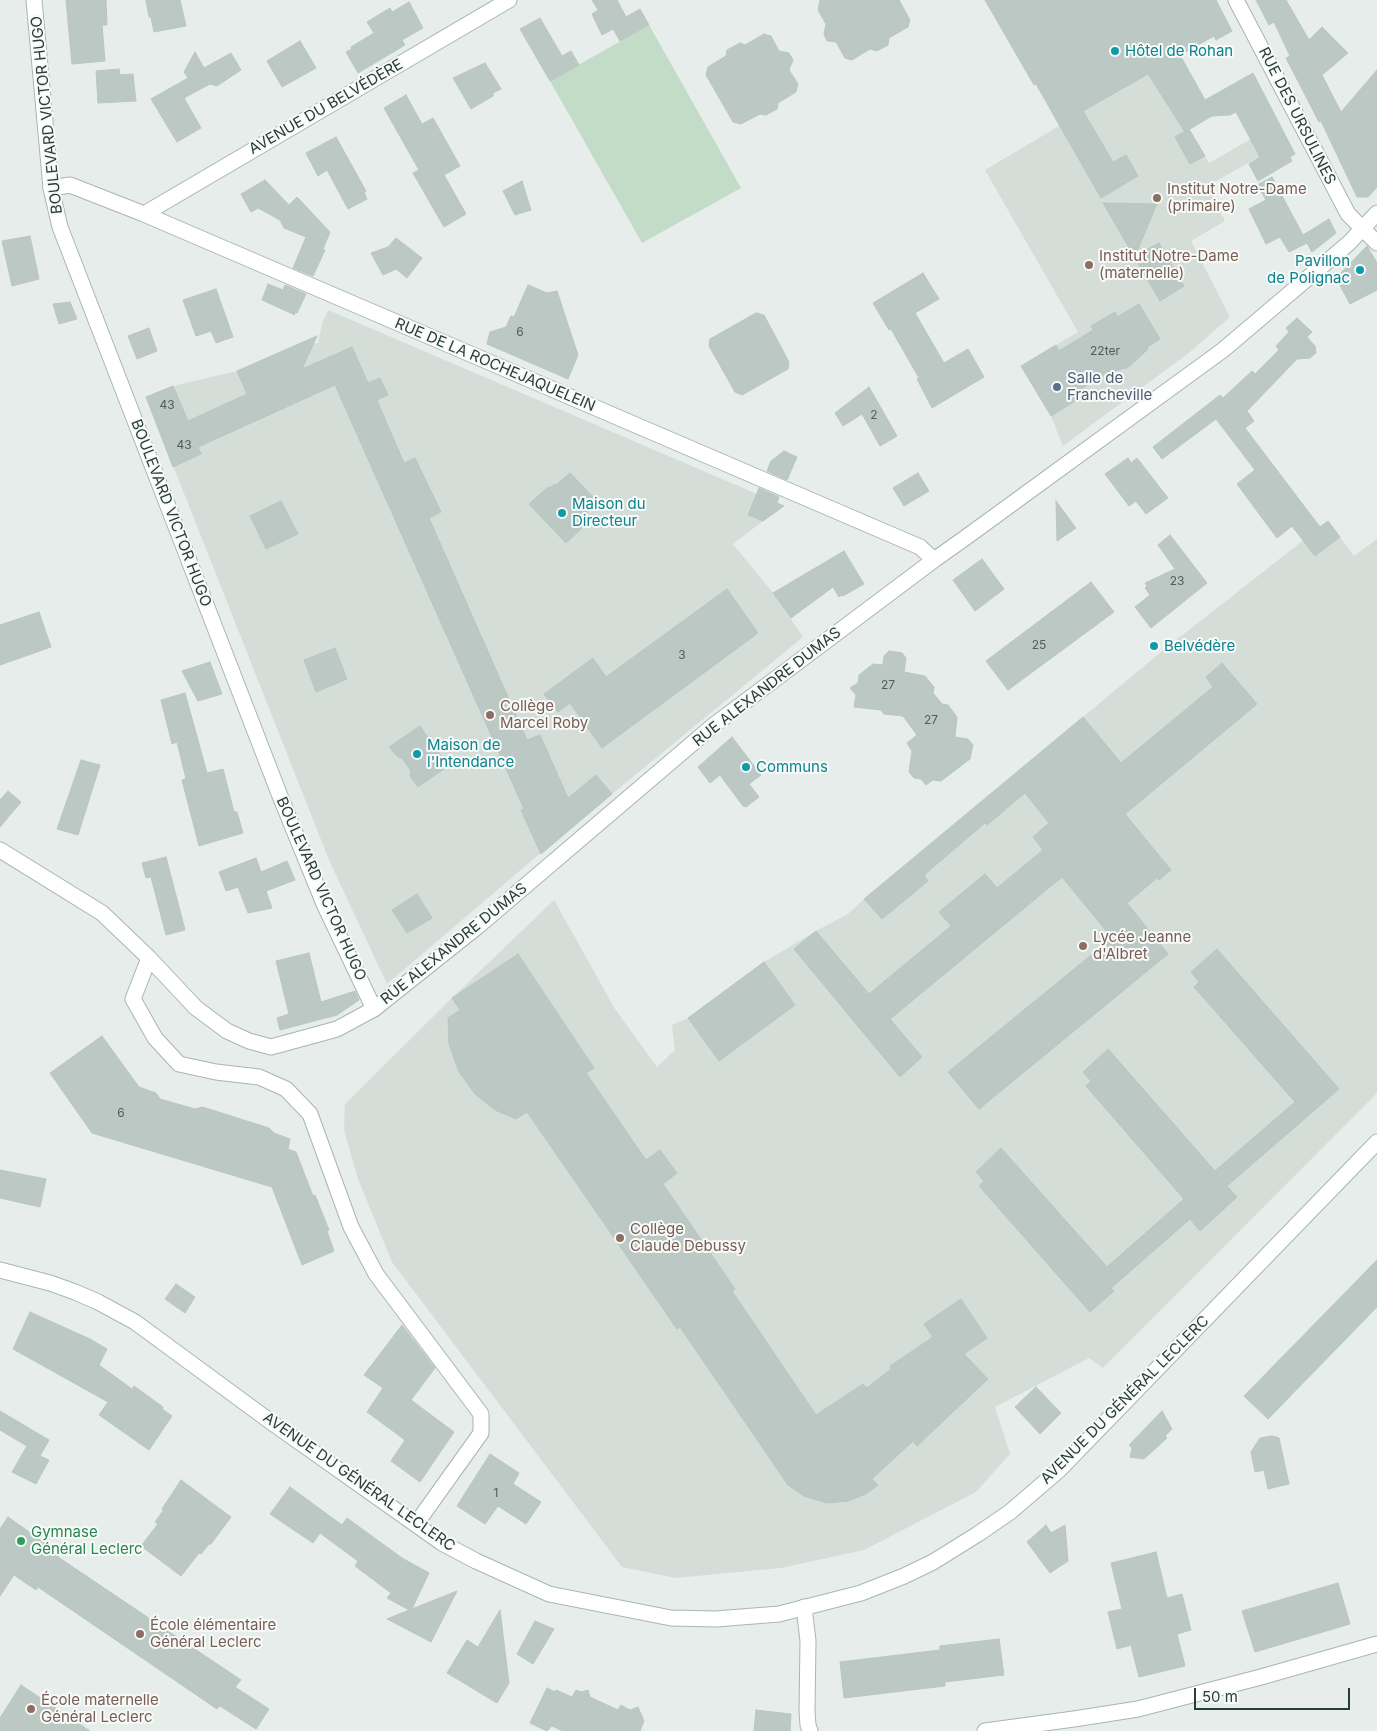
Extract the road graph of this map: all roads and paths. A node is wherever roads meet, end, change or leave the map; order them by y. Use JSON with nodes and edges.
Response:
{"nodes":[{"id":1,"x":34,"y":0,"type":"edge"},
{"id":2,"x":509,"y":0,"type":"edge"},
{"id":3,"x":1236,"y":0,"type":"edge"},
{"id":4,"x":51,"y":188,"type":"junction"},
{"id":5,"x":1377,"y":213,"type":"edge"},
{"id":6,"x":144,"y":214,"type":"junction"},
{"id":7,"x":1362,"y":228,"type":"junction"},
{"id":8,"x":1377,"y":243,"type":"edge"},
{"id":9,"x":934,"y":560,"type":"junction"},
{"id":10,"x":0,"y":850,"type":"edge"},
{"id":11,"x":149,"y":958,"type":"junction"},
{"id":12,"x":374,"y":1009,"type":"junction"},
{"id":13,"x":1377,"y":1142,"type":"edge"},
{"id":14,"x":0,"y":1270,"type":"edge"},
{"id":15,"x":416,"y":1524,"type":"junction"},
{"id":16,"x":804,"y":1608,"type":"junction"},
{"id":17,"x":1377,"y":1644,"type":"edge"},
{"id":18,"x":810,"y":1731,"type":"edge"},
{"id":19,"x":984,"y":1731,"type":"edge"}],
"edges":[{"from":1,"to":4,"type":"street","name":"BOULEVARD VICTOR HUGO"},
{"from":2,"to":6,"type":"street","name":"AVENUE DU BELVÉDÈRE"},
{"from":3,"to":7,"type":"street","name":"RUE DES URSULINES"},
{"from":4,"to":6,"type":"street","name":"RUE DE LA ROCHEJAQUELEIN"},
{"from":4,"to":12,"type":"street","name":"BOULEVARD VICTOR HUGO"},
{"from":5,"to":7,"type":"street","name":"RUE ALEXANDRE DUMAS"},
{"from":6,"to":9,"type":"street","name":"RUE DE LA ROCHEJAQUELEIN"},
{"from":7,"to":8,"type":"street","name":"RUE DES URSULINES"},
{"from":7,"to":9,"type":"street","name":"RUE ALEXANDRE DUMAS"},
{"from":9,"to":12,"type":"street","name":"RUE ALEXANDRE DUMAS"},
{"from":10,"to":11,"type":"street","name":"RUE ALEXANDRE DUMAS"},
{"from":11,"to":12,"type":"street","name":"RUE ALEXANDRE DUMAS"},
{"from":11,"to":15,"type":"street"},
{"from":13,"to":16,"type":"street","name":"AVENUE DU GÉNÉRAL LECLERC"},
{"from":14,"to":15,"type":"street","name":"AVENUE DU GÉNÉRAL LECLERC"},
{"from":15,"to":16,"type":"street","name":"AVENUE DU GÉNÉRAL LECLERC"},
{"from":16,"to":18,"type":"street"},
{"from":17,"to":19,"type":"street"}]}
